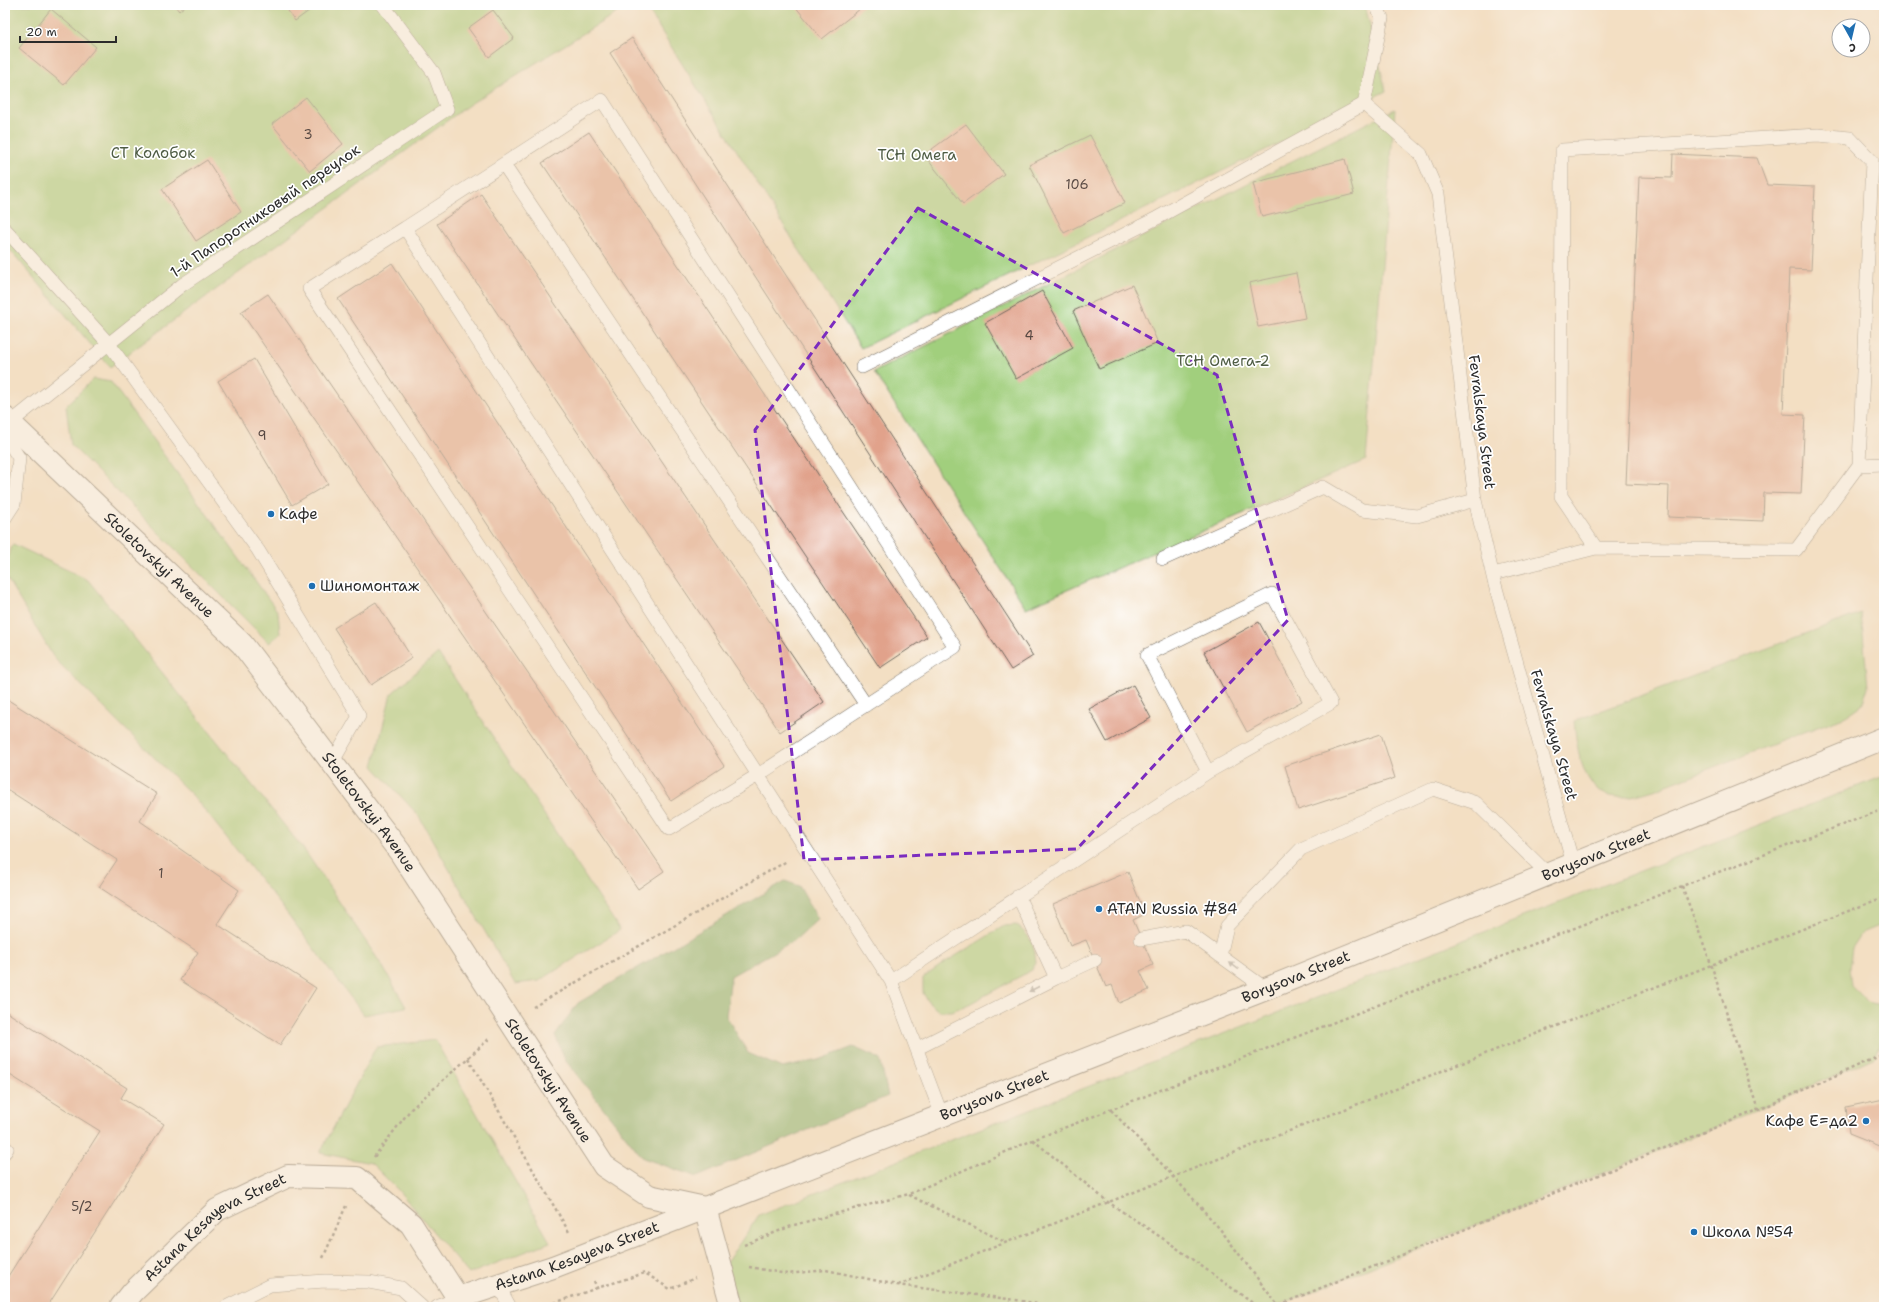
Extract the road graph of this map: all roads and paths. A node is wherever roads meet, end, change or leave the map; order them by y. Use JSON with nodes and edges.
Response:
{"nodes":[{"id":1,"x":383,"y":5,"type":"edge"},
{"id":2,"x":1376,"y":5,"type":"edge"},
{"id":3,"x":1364,"y":104,"type":"junction"},
{"id":4,"x":504,"y":165,"type":"junction"},
{"id":5,"x":406,"y":228,"type":"junction"},
{"id":6,"x":5,"y":229,"type":"edge"},
{"id":7,"x":109,"y":344,"type":"junction"},
{"id":8,"x":862,"y":367,"type":"dead end"},
{"id":9,"x":7,"y":426,"type":"edge"},
{"id":10,"x":1884,"y":464,"type":"edge"},
{"id":11,"x":1859,"y":465,"type":"junction"},
{"id":12,"x":1475,"y":500,"type":"junction"},
{"id":13,"x":5,"y":518,"type":"edge"},
{"id":14,"x":1596,"y":548,"type":"junction"},
{"id":15,"x":1163,"y":559,"type":"dead end"},
{"id":16,"x":1493,"y":574,"type":"junction"},
{"id":17,"x":866,"y":705,"type":"junction"},
{"id":18,"x":1884,"y":738,"type":"edge"},
{"id":19,"x":332,"y":763,"type":"junction"},
{"id":20,"x":1208,"y":772,"type":"junction"},
{"id":21,"x":758,"y":775,"type":"junction"},
{"id":22,"x":1884,"y":809,"type":"edge"},
{"id":23,"x":806,"y":850,"type":"junction"},
{"id":24,"x":1573,"y":864,"type":"junction"},
{"id":25,"x":1548,"y":874,"type":"junction"},
{"id":26,"x":1682,"y":886,"type":"junction"},
{"id":27,"x":1018,"y":896,"type":"junction"},
{"id":28,"x":1884,"y":897,"type":"edge"},
{"id":29,"x":1141,"y":939,"type":"dead end"},
{"id":30,"x":1220,"y":956,"type":"junction"},
{"id":31,"x":1095,"y":960,"type":"dead end"},
{"id":32,"x":1711,"y":964,"type":"junction"},
{"id":33,"x":1056,"y":978,"type":"junction"},
{"id":34,"x":891,"y":981,"type":"junction"},
{"id":35,"x":1266,"y":989,"type":"junction"},
{"id":36,"x":510,"y":1021,"type":"junction"},
{"id":37,"x":918,"y":1048,"type":"junction"},
{"id":38,"x":1884,"y":1054,"type":"edge"},
{"id":39,"x":468,"y":1058,"type":"junction"},
{"id":40,"x":1111,"y":1110,"type":"junction"},
{"id":41,"x":1758,"y":1110,"type":"junction"},
{"id":42,"x":942,"y":1116,"type":"junction"},
{"id":43,"x":1033,"y":1140,"type":"junction"},
{"id":44,"x":5,"y":1147,"type":"edge"},
{"id":45,"x":5,"y":1152,"type":"edge"},
{"id":46,"x":1173,"y":1176,"type":"junction"},
{"id":47,"x":357,"y":1178,"type":"junction"},
{"id":48,"x":909,"y":1194,"type":"junction"},
{"id":49,"x":1108,"y":1202,"type":"junction"},
{"id":50,"x":705,"y":1208,"type":"junction"},
{"id":51,"x":1005,"y":1243,"type":"junction"},
{"id":52,"x":741,"y":1246,"type":"dead end"},
{"id":53,"x":582,"y":1255,"type":"junction"},
{"id":54,"x":731,"y":1266,"type":"junction"},
{"id":55,"x":325,"y":1281,"type":"junction"},
{"id":56,"x":498,"y":1285,"type":"junction"},
{"id":57,"x":897,"y":1285,"type":"junction"},
{"id":58,"x":597,"y":1288,"type":"junction"},
{"id":59,"x":458,"y":1298,"type":"junction"},
{"id":60,"x":1278,"y":1306,"type":"edge"},
{"id":61,"x":121,"y":1307,"type":"edge"},
{"id":62,"x":226,"y":1307,"type":"edge"},
{"id":63,"x":422,"y":1307,"type":"edge"},
{"id":64,"x":437,"y":1307,"type":"edge"},
{"id":65,"x":510,"y":1307,"type":"edge"},
{"id":66,"x":543,"y":1307,"type":"edge"},
{"id":67,"x":732,"y":1307,"type":"edge"},
{"id":68,"x":1055,"y":1307,"type":"edge"},
{"id":69,"x":1258,"y":1307,"type":"edge"},
{"id":70,"x":1274,"y":1307,"type":"edge"}],
"edges":[{"from":1,"to":7,"type":"lane","name":"1-й Папоротниковый переулок"},
{"from":2,"to":3,"type":"lane"},
{"from":3,"to":8,"type":"lane"},
{"from":3,"to":12,"type":"lane","name":"Fevralskaya Street"},
{"from":4,"to":5,"type":"lane"},
{"from":4,"to":17,"type":"lane"},
{"from":4,"to":17,"type":"lane"},
{"from":5,"to":21,"type":"lane"},
{"from":5,"to":21,"type":"lane"},
{"from":6,"to":7,"type":"lane"},
{"from":7,"to":9,"type":"lane","name":"1-й Папоротниковый переулок"},
{"from":7,"to":19,"type":"lane"},
{"from":9,"to":13,"type":"lane"},
{"from":9,"to":19,"type":"main road","name":"Stoletovskyi Avenue"},
{"from":10,"to":11,"type":"lane"},
{"from":11,"to":14,"type":"lane"},
{"from":11,"to":14,"type":"lane"},
{"from":12,"to":15,"type":"lane"},
{"from":12,"to":16,"type":"lane","name":"Fevralskaya Street"},
{"from":14,"to":16,"type":"lane"},
{"from":16,"to":24,"type":"lane","name":"Fevralskaya Street"},
{"from":17,"to":21,"type":"lane"},
{"from":18,"to":24,"type":"main road","name":"Borysova Street"},
{"from":19,"to":36,"type":"main road","name":"Stoletovskyi Avenue"},
{"from":20,"to":20,"type":"lane"},
{"from":20,"to":27,"type":"lane"},
{"from":21,"to":23,"type":"lane"},
{"from":22,"to":26,"type":"path"},
{"from":23,"to":34,"type":"lane"},
{"from":23,"to":36,"type":"path"},
{"from":24,"to":25,"type":"main road","name":"Borysova Street"},
{"from":25,"to":30,"type":"lane"},
{"from":25,"to":35,"type":"main road","name":"Borysova Street"},
{"from":26,"to":32,"type":"path"},
{"from":26,"to":40,"type":"path"},
{"from":27,"to":33,"type":"lane"},
{"from":27,"to":34,"type":"lane"},
{"from":28,"to":32,"type":"path"},
{"from":29,"to":30,"type":"lane"},
{"from":35,"to":30,"type":"lane","one_way":true},
{"from":31,"to":33,"type":"lane"},
{"from":32,"to":41,"type":"path"},
{"from":32,"to":46,"type":"path"},
{"from":33,"to":37,"type":"lane","one_way":true},
{"from":34,"to":37,"type":"lane"},
{"from":35,"to":42,"type":"main road","name":"Borysova Street"},
{"from":36,"to":39,"type":"path"},
{"from":36,"to":50,"type":"main road","name":"Stoletovskyi Avenue"},
{"from":37,"to":42,"type":"lane"},
{"from":38,"to":41,"type":"path"},
{"from":39,"to":47,"type":"path"},
{"from":39,"to":53,"type":"path"},
{"from":40,"to":43,"type":"path"},
{"from":40,"to":46,"type":"path"},
{"from":41,"to":60,"type":"path"},
{"from":42,"to":50,"type":"main road","name":"Borysova Street"},
{"from":43,"to":48,"type":"path"},
{"from":43,"to":49,"type":"path"},
{"from":44,"to":45,"type":"lane"},
{"from":46,"to":49,"type":"path"},
{"from":46,"to":60,"type":"path"},
{"from":47,"to":55,"type":"path"},
{"from":47,"to":59,"type":"main road"},
{"from":47,"to":61,"type":"main road","name":"Astana Kesayeva Street"},
{"from":48,"to":51,"type":"path"},
{"from":48,"to":52,"type":"path"},
{"from":49,"to":51,"type":"path"},
{"from":49,"to":69,"type":"path"},
{"from":50,"to":53,"type":"main road","name":"Astana Kesayeva Street"},
{"from":50,"to":54,"type":"main road"},
{"from":51,"to":57,"type":"path"},
{"from":53,"to":56,"type":"main road","name":"Astana Kesayeva Street"},
{"from":53,"to":58,"type":"path"},
{"from":54,"to":57,"type":"path"},
{"from":54,"to":58,"type":"path"},
{"from":54,"to":67,"type":"main road"},
{"from":55,"to":62,"type":"lane"},
{"from":55,"to":63,"type":"lane"},
{"from":56,"to":59,"type":"main road","name":"Astana Kesayeva Street"},
{"from":56,"to":65,"type":"lane"},
{"from":57,"to":68,"type":"path"},
{"from":58,"to":66,"type":"path"},
{"from":59,"to":64,"type":"lane"},
{"from":60,"to":70,"type":"path"}]}
